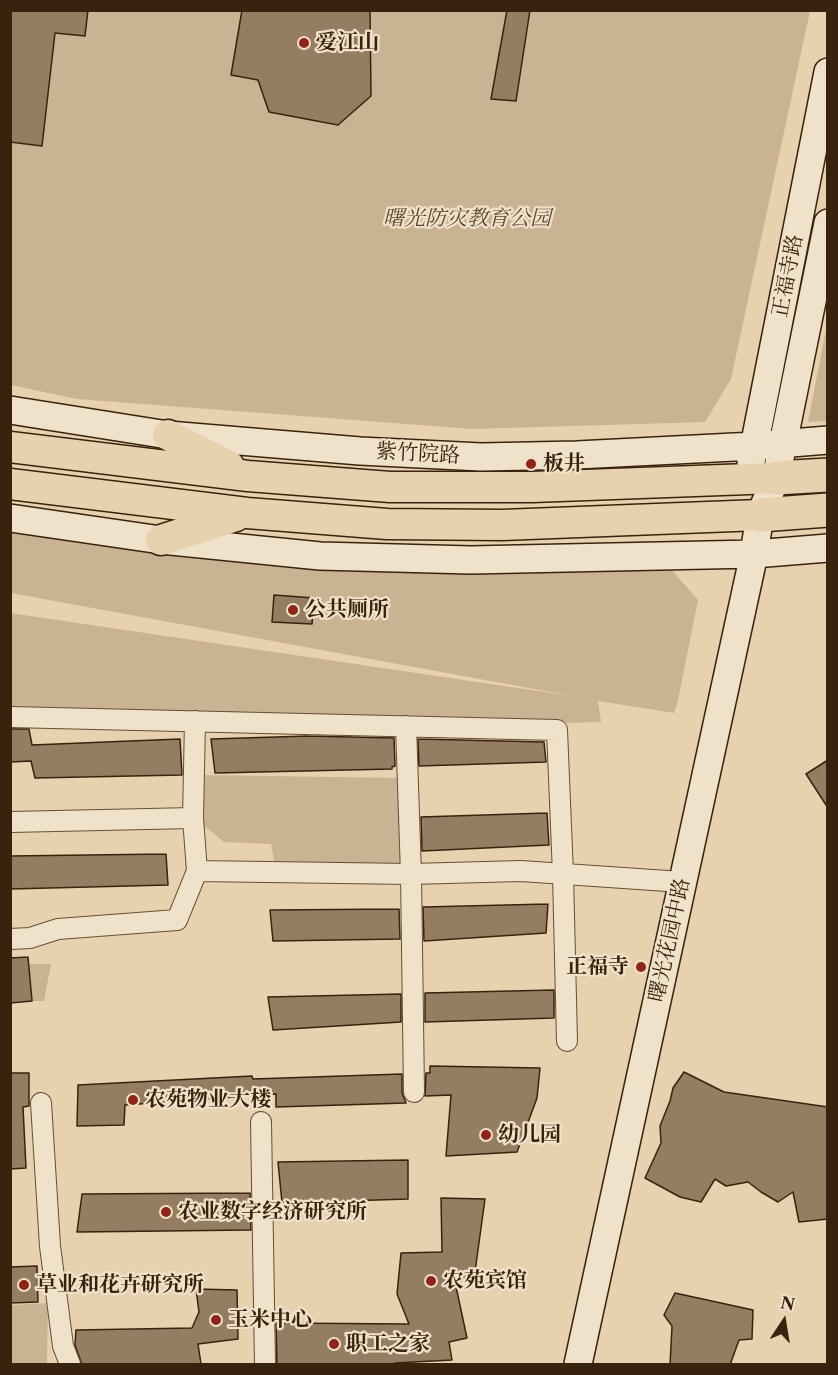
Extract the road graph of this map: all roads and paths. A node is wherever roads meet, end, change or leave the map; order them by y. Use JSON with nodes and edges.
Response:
{"nodes":[{"id":1,"x":828,"y":72,"type":"edge"},
{"id":2,"x":828,"y":223,"type":"edge"},
{"id":3,"x":822,"y":275,"type":"edge"},
{"id":4,"x":10,"y":410,"type":"edge"},
{"id":5,"x":168,"y":435,"type":"junction"},
{"id":6,"x":828,"y":440,"type":"edge"},
{"id":7,"x":783,"y":444,"type":"junction"},
{"id":8,"x":754,"y":446,"type":"junction"},
{"id":9,"x":10,"y":447,"type":"edge"},
{"id":10,"x":828,"y":475,"type":"edge"},
{"id":11,"x":248,"y":476,"type":"junction"},
{"id":12,"x":762,"y":479,"type":"junction"},
{"id":13,"x":10,"y":484,"type":"edge"},
{"id":14,"x":828,"y":510,"type":"edge"},
{"id":15,"x":247,"y":513,"type":"junction"},
{"id":16,"x":760,"y":515,"type":"junction"},
{"id":17,"x":10,"y":518,"type":"edge"},
{"id":18,"x":161,"y":540,"type":"junction"},
{"id":19,"x":828,"y":548,"type":"edge"},
{"id":20,"x":754,"y":554,"type":"junction"},
{"id":21,"x":10,"y":717,"type":"edge"},
{"id":22,"x":195,"y":722,"type":"junction"},
{"id":23,"x":406,"y":726,"type":"junction"},
{"id":24,"x":193,"y":818,"type":"junction"},
{"id":25,"x":10,"y":822,"type":"edge"},
{"id":26,"x":197,"y":871,"type":"junction"},
{"id":27,"x":411,"y":874,"type":"junction"},
{"id":28,"x":563,"y":874,"type":"junction"},
{"id":29,"x":682,"y":882,"type":"junction"},
{"id":30,"x":10,"y":939,"type":"edge"},
{"id":31,"x":567,"y":1041,"type":"dead end"},
{"id":32,"x":414,"y":1092,"type":"dead end"},
{"id":33,"x":41,"y":1103,"type":"dead end"},
{"id":34,"x":261,"y":1122,"type":"dead end"},
{"id":35,"x":70,"y":1365,"type":"edge"},
{"id":36,"x":265,"y":1365,"type":"edge"},
{"id":37,"x":578,"y":1365,"type":"edge"}],
"edges":[{"from":1,"to":8,"type":"street","name":"正福寺路"},
{"from":2,"to":3,"type":"street","name":"正福寺路"},
{"from":3,"to":7,"type":"street","name":"正福寺路"},
{"from":4,"to":5,"type":"street","name":"紫竹院路"},
{"from":5,"to":8,"type":"street","name":"紫竹院路"},
{"from":5,"to":11,"type":"main road"},
{"from":6,"to":7,"type":"street","name":"紫竹院路"},
{"from":7,"to":8,"type":"street","name":"紫竹院路"},
{"from":7,"to":12,"type":"street","name":"正福寺路"},
{"from":8,"to":12,"type":"street","name":"正福寺路"},
{"from":9,"to":11,"type":"main road","name":"紫竹院路"},
{"from":10,"to":12,"type":"highway","name":"紫竹院路"},
{"from":11,"to":12,"type":"main road","name":"紫竹院路"},
{"from":12,"to":16,"type":"street","name":"曙光花园中路"},
{"from":13,"to":15,"type":"main road"},
{"from":14,"to":16,"type":"highway"},
{"from":15,"to":16,"type":"main road"},
{"from":15,"to":18,"type":"main road"},
{"from":16,"to":20,"type":"street","name":"曙光花园中路"},
{"from":17,"to":18,"type":"street"},
{"from":18,"to":20,"type":"street"},
{"from":19,"to":20,"type":"street"},
{"from":20,"to":29,"type":"street","name":"曙光花园中路"},
{"from":21,"to":22,"type":"street"},
{"from":22,"to":23,"type":"street"},
{"from":22,"to":24,"type":"street"},
{"from":23,"to":27,"type":"street"},
{"from":23,"to":28,"type":"street"},
{"from":24,"to":25,"type":"street"},
{"from":24,"to":26,"type":"street"},
{"from":26,"to":27,"type":"street"},
{"from":26,"to":30,"type":"street"},
{"from":27,"to":28,"type":"street"},
{"from":27,"to":32,"type":"street"},
{"from":28,"to":29,"type":"street"},
{"from":28,"to":31,"type":"street"},
{"from":29,"to":37,"type":"street","name":"曙光花园中路"},
{"from":33,"to":35,"type":"street"},
{"from":34,"to":36,"type":"street"}]}
